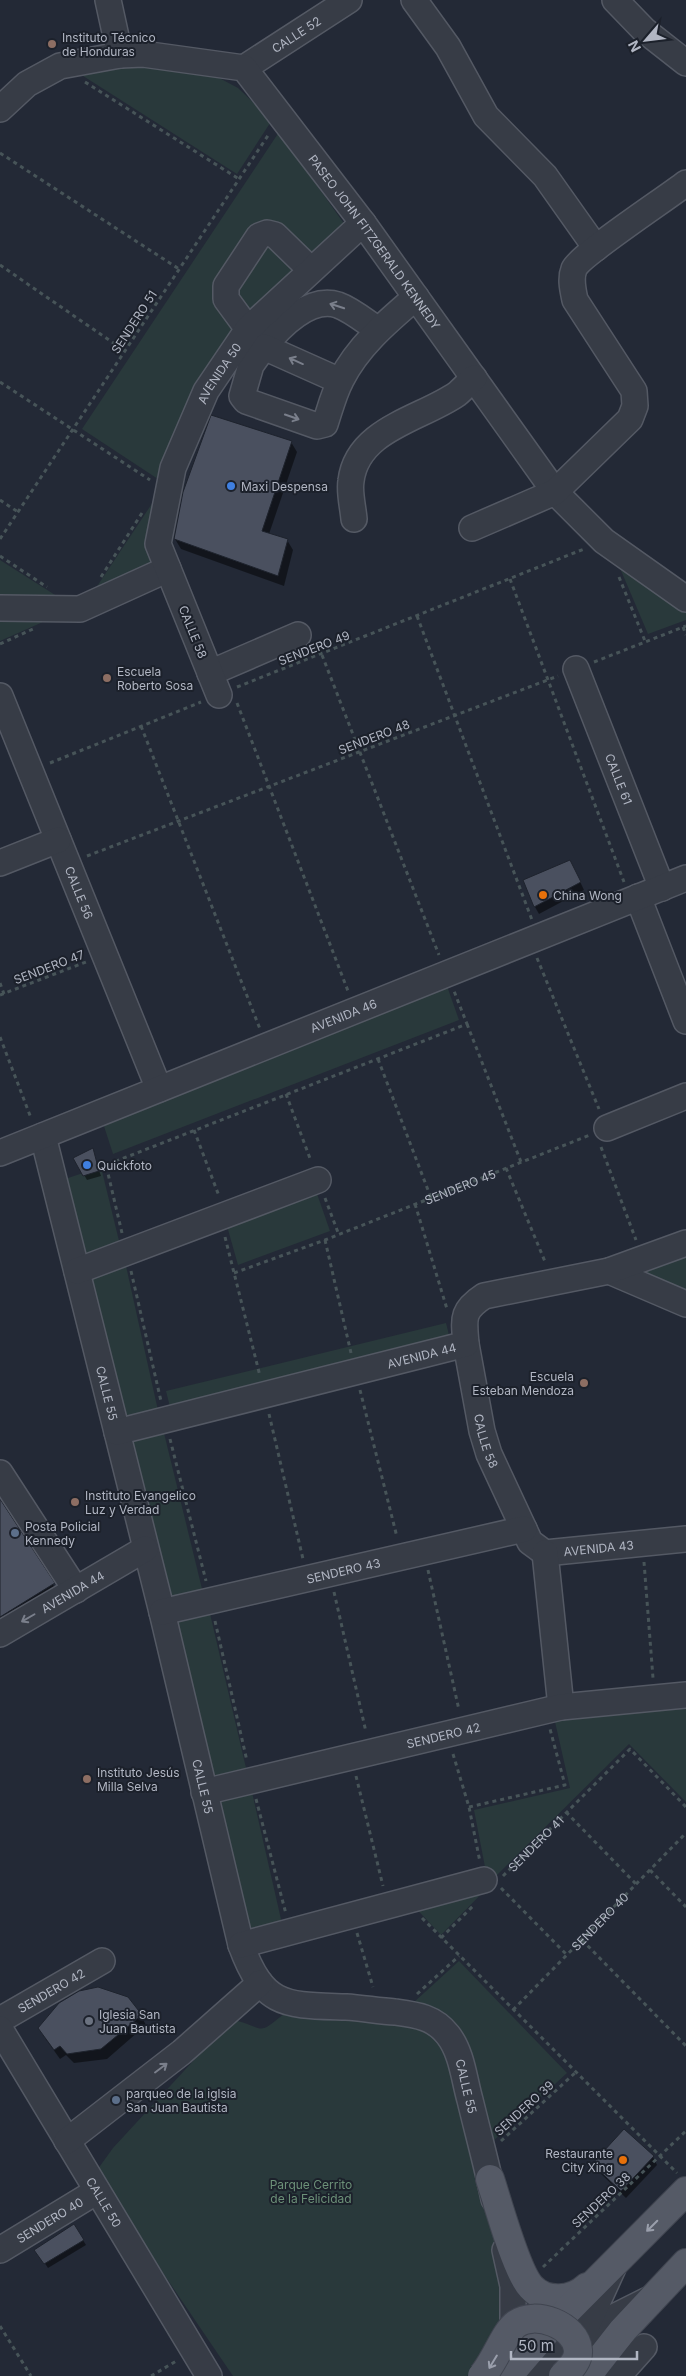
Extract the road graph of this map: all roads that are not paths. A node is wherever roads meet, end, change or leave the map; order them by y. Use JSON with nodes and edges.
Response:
{"nodes":[{"id":1,"x":108,"y":0,"type":"edge"},
{"id":2,"x":350,"y":0,"type":"edge"},
{"id":3,"x":414,"y":0,"type":"edge"},
{"id":4,"x":615,"y":0,"type":"edge"},
{"id":5,"x":120,"y":54,"type":"junction"},
{"id":6,"x":686,"y":63,"type":"edge"},
{"id":7,"x":244,"y":68,"type":"junction"},
{"id":8,"x":0,"y":109,"type":"edge"},
{"id":9,"x":680,"y":196,"type":"edge"},
{"id":10,"x":363,"y":223,"type":"junction"},
{"id":11,"x":596,"y":248,"type":"junction"},
{"id":12,"x":311,"y":270,"type":"junction"},
{"id":13,"x":416,"y":297,"type":"junction"},
{"id":14,"x":378,"y":330,"type":"junction"},
{"id":15,"x":256,"y":338,"type":"junction"},
{"id":16,"x":474,"y":378,"type":"junction"},
{"id":17,"x":340,"y":381,"type":"junction"},
{"id":18,"x":555,"y":492,"type":"junction"},
{"id":19,"x":354,"y":519,"type":"dead end"},
{"id":20,"x":472,"y":528,"type":"dead end"},
{"id":21,"x":168,"y":569,"type":"junction"},
{"id":22,"x":686,"y":599,"type":"edge"},
{"id":23,"x":0,"y":608,"type":"edge"},
{"id":24,"x":298,"y":635,"type":"dead end"},
{"id":25,"x":576,"y":669,"type":"road end"},
{"id":26,"x":0,"y":696,"type":"edge"},
{"id":27,"x":58,"y":840,"type":"junction"},
{"id":28,"x":0,"y":863,"type":"edge"},
{"id":29,"x":686,"y":878,"type":"edge"},
{"id":30,"x":662,"y":888,"type":"junction"},
{"id":31,"x":634,"y":899,"type":"junction"},
{"id":32,"x":686,"y":1021,"type":"edge"},
{"id":33,"x":159,"y":1089,"type":"junction"},
{"id":34,"x":686,"y":1096,"type":"edge"},
{"id":35,"x":601,"y":1130,"type":"road end"},
{"id":36,"x":41,"y":1136,"type":"junction"},
{"id":37,"x":0,"y":1153,"type":"edge"},
{"id":38,"x":318,"y":1180,"type":"dead end"},
{"id":39,"x":686,"y":1243,"type":"edge"},
{"id":40,"x":77,"y":1270,"type":"junction"},
{"id":41,"x":609,"y":1271,"type":"junction"},
{"id":42,"x":686,"y":1304,"type":"edge"},
{"id":43,"x":463,"y":1345,"type":"junction"},
{"id":44,"x":117,"y":1432,"type":"junction"},
{"id":45,"x":0,"y":1473,"type":"edge"},
{"id":46,"x":524,"y":1529,"type":"junction"},
{"id":47,"x":686,"y":1539,"type":"edge"},
{"id":48,"x":145,"y":1549,"type":"junction"},
{"id":49,"x":545,"y":1553,"type":"junction"},
{"id":50,"x":76,"y":1590,"type":"junction"},
{"id":51,"x":162,"y":1612,"type":"junction"},
{"id":52,"x":0,"y":1634,"type":"edge"},
{"id":53,"x":686,"y":1695,"type":"edge"},
{"id":54,"x":553,"y":1709,"type":"junction"},
{"id":55,"x":204,"y":1792,"type":"junction"},
{"id":56,"x":490,"y":1881,"type":"road end"},
{"id":57,"x":241,"y":1945,"type":"junction"},
{"id":58,"x":102,"y":1961,"type":"dead end"},
{"id":59,"x":260,"y":1983,"type":"junction"},
{"id":60,"x":1,"y":2030,"type":"edge"},
{"id":61,"x":67,"y":2140,"type":"junction"},
{"id":62,"x":487,"y":2168,"type":"junction"},
{"id":63,"x":683,"y":2184,"type":"edge"},
{"id":64,"x":97,"y":2191,"type":"junction"},
{"id":65,"x":0,"y":2250,"type":"edge"},
{"id":66,"x":616,"y":2261,"type":"junction"},
{"id":67,"x":674,"y":2281,"type":"edge"},
{"id":68,"x":520,"y":2284,"type":"junction"},
{"id":69,"x":541,"y":2318,"type":"junction"},
{"id":70,"x":513,"y":2326,"type":"junction"},
{"id":71,"x":644,"y":2347,"type":"dead end"},
{"id":72,"x":209,"y":2376,"type":"edge"},
{"id":73,"x":482,"y":2376,"type":"edge"},
{"id":74,"x":508,"y":2376,"type":"edge"},
{"id":75,"x":533,"y":2376,"type":"edge"},
{"id":76,"x":541,"y":2376,"type":"edge"},
{"id":77,"x":563,"y":2376,"type":"edge"},
{"id":78,"x":587,"y":2376,"type":"edge"},
{"id":79,"x":618,"y":2376,"type":"edge"}],
"edges":[{"from":1,"to":5,"type":"street"},
{"from":2,"to":7,"type":"street","name":"CALLE 52"},
{"from":3,"to":11,"type":"street"},
{"from":4,"to":6,"type":"street"},
{"from":5,"to":7,"type":"street"},
{"from":5,"to":8,"type":"street"},
{"from":7,"to":10,"type":"street","name":"PASEO JOHN FITZGERALD KENNEDY"},
{"from":9,"to":11,"type":"street"},
{"from":10,"to":12,"type":"street","name":"AVENIDA 50"},
{"from":10,"to":13,"type":"street","name":"PASEO JOHN FITZGERALD KENNEDY"},
{"from":11,"to":18,"type":"street"},
{"from":12,"to":15,"type":"street","name":"AVENIDA 50"},
{"from":12,"to":15,"type":"street"},
{"from":13,"to":14,"type":"street"},
{"from":13,"to":16,"type":"street","name":"PASEO JOHN FITZGERALD KENNEDY"},
{"from":14,"to":15,"type":"street","one_way":true},
{"from":14,"to":17,"type":"street"},
{"from":17,"to":15,"type":"street","one_way":true},
{"from":15,"to":17,"type":"street","one_way":true},
{"from":15,"to":21,"type":"street","name":"AVENIDA 50"},
{"from":16,"to":18,"type":"street","name":"PASEO JOHN FITZGERALD KENNEDY"},
{"from":16,"to":19,"type":"street"},
{"from":18,"to":20,"type":"street"},
{"from":18,"to":22,"type":"street","name":"PASEO JOHN FITZGERALD KENNEDY"},
{"from":21,"to":23,"type":"street"},
{"from":21,"to":24,"type":"street","name":"CALLE 58"},
{"from":25,"to":30,"type":"street","name":"CALLE 61"},
{"from":26,"to":27,"type":"street","name":"CALLE 56"},
{"from":27,"to":28,"type":"street"},
{"from":27,"to":33,"type":"street","name":"CALLE 56"},
{"from":29,"to":30,"type":"street","name":"AVENIDA 46"},
{"from":30,"to":31,"type":"street","name":"AVENIDA 46"},
{"from":31,"to":32,"type":"street"},
{"from":31,"to":33,"type":"street","name":"AVENIDA 46"},
{"from":33,"to":36,"type":"street","name":"AVENIDA 46"},
{"from":34,"to":35,"type":"street"},
{"from":36,"to":37,"type":"street","name":"AVENIDA 46"},
{"from":36,"to":40,"type":"street","name":"CALLE 55"},
{"from":38,"to":40,"type":"street"},
{"from":39,"to":41,"type":"street","name":"AVENIDA 44"},
{"from":40,"to":44,"type":"street","name":"CALLE 55"},
{"from":41,"to":42,"type":"street"},
{"from":41,"to":43,"type":"street","name":"AVENIDA 44"},
{"from":43,"to":44,"type":"street","name":"AVENIDA 44"},
{"from":43,"to":46,"type":"street","name":"CALLE 58"},
{"from":44,"to":48,"type":"street","name":"CALLE 55"},
{"from":45,"to":50,"type":"street"},
{"from":46,"to":49,"type":"street"},
{"from":46,"to":51,"type":"street","name":"SENDERO 43"},
{"from":47,"to":49,"type":"street","name":"AVENIDA 43"},
{"from":48,"to":50,"type":"street","name":"AVENIDA 44"},
{"from":48,"to":51,"type":"street","name":"CALLE 55"},
{"from":49,"to":54,"type":"street"},
{"from":50,"to":52,"type":"street","name":"AVENIDA 44","one_way":true},
{"from":51,"to":55,"type":"street","name":"CALLE 55"},
{"from":53,"to":54,"type":"street","name":"SENDERO 42"},
{"from":54,"to":55,"type":"street","name":"SENDERO 42"},
{"from":55,"to":57,"type":"street","name":"CALLE 55"},
{"from":56,"to":57,"type":"street"},
{"from":57,"to":59,"type":"street","name":"CALLE 55"},
{"from":58,"to":60,"type":"street","name":"SENDERO 42"},
{"from":61,"to":59,"type":"street","one_way":true},
{"from":59,"to":62,"type":"street","name":"CALLE 55"},
{"from":60,"to":61,"type":"street","name":"CALLE 50"},
{"from":61,"to":64,"type":"street","name":"CALLE 50"},
{"from":62,"to":68,"type":"street","name":"CALLE 55"},
{"from":62,"to":68,"type":"main road"},
{"from":63,"to":66,"type":"main road","one_way":true},
{"from":64,"to":65,"type":"street","name":"SENDERO 40"},
{"from":64,"to":72,"type":"street","name":"CALLE 50"},
{"from":66,"to":68,"type":"main road"},
{"from":66,"to":74,"type":"main road"},
{"from":66,"to":75,"type":"street"},
{"from":67,"to":76,"type":"street"},
{"from":67,"to":78,"type":"main road"},
{"from":68,"to":69,"type":"street","name":"CALLE 55"},
{"from":68,"to":70,"type":"street","name":"CALLE 55"},
{"from":69,"to":70,"type":"main road","bridge":true},
{"from":69,"to":77,"type":"main road","bridge":true},
{"from":70,"to":73,"type":"main road","one_way":true,"bridge":true},
{"from":71,"to":79,"type":"street"}]}
